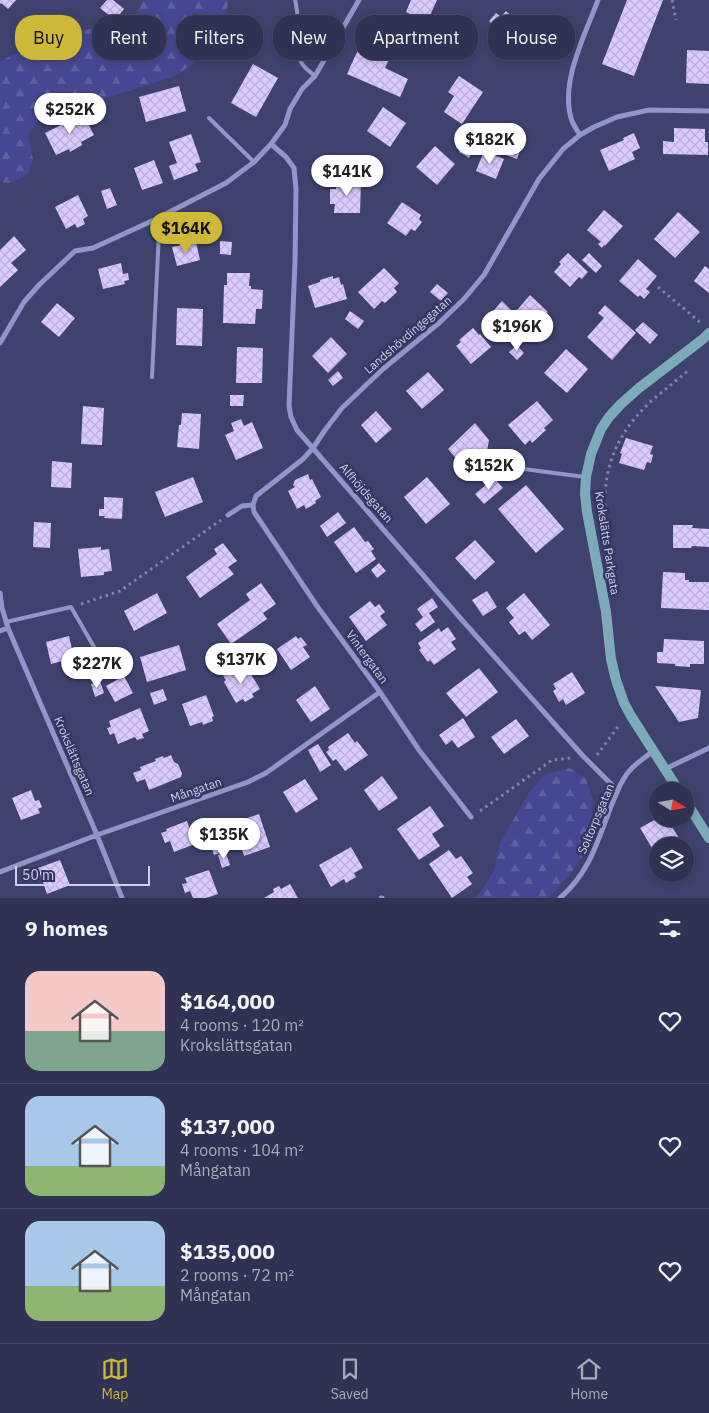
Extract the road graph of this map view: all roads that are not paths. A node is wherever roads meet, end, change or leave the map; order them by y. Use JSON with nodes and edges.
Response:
{"nodes":[{"id":1,"x":295,"y":0,"type":"edge"},
{"id":2,"x":360,"y":0,"type":"edge"},
{"id":3,"x":598,"y":0,"type":"edge"},
{"id":4,"x":315,"y":76,"type":"junction"},
{"id":5,"x":709,"y":111,"type":"edge"},
{"id":6,"x":209,"y":118,"type":"dead end"},
{"id":7,"x":580,"y":135,"type":"junction"},
{"id":8,"x":271,"y":144,"type":"junction"},
{"id":9,"x":254,"y":162,"type":"junction"},
{"id":10,"x":154,"y":220,"type":"junction"},
{"id":11,"x":709,"y":333,"type":"edge"},
{"id":12,"x":0,"y":342,"type":"edge"},
{"id":13,"x":152,"y":377,"type":"dead end"},
{"id":14,"x":313,"y":448,"type":"junction"},
{"id":15,"x":508,"y":467,"type":"dead end"},
{"id":16,"x":586,"y":477,"type":"junction"},
{"id":17,"x":253,"y":505,"type":"junction"},
{"id":18,"x":228,"y":516,"type":"road end"},
{"id":19,"x":0,"y":593,"type":"edge"},
{"id":20,"x":6,"y":622,"type":"junction"},
{"id":21,"x":8,"y":628,"type":"junction"},
{"id":22,"x":0,"y":631,"type":"edge"},
{"id":23,"x":102,"y":661,"type":"dead end"},
{"id":24,"x":380,"y":692,"type":"junction"},
{"id":25,"x":709,"y":748,"type":"edge"},
{"id":26,"x":653,"y":751,"type":"junction"},
{"id":27,"x":665,"y":769,"type":"junction"},
{"id":28,"x":673,"y":782,"type":"edge"},
{"id":29,"x":618,"y":790,"type":"junction"},
{"id":30,"x":694,"y":814,"type":"edge"},
{"id":31,"x":471,"y":817,"type":"road end"},
{"id":32,"x":97,"y":835,"type":"junction"},
{"id":33,"x":709,"y":838,"type":"edge"},
{"id":34,"x":0,"y":872,"type":"edge"},
{"id":35,"x":122,"y":898,"type":"edge"},
{"id":36,"x":560,"y":898,"type":"edge"}],
"edges":[{"from":1,"to":4,"type":"lane"},
{"from":2,"to":4,"type":"street"},
{"from":3,"to":7,"type":"street"},
{"from":4,"to":8,"type":"street"},
{"from":5,"to":7,"type":"street","name":"Landshövdingegatan"},
{"from":6,"to":9,"type":"lane"},
{"from":7,"to":14,"type":"street","name":"Landshövdingegatan"},
{"from":8,"to":9,"type":"street"},
{"from":8,"to":14,"type":"street","name":"Alfhöjdsgatan"},
{"from":9,"to":10,"type":"street"},
{"from":10,"to":12,"type":"street"},
{"from":10,"to":13,"type":"lane"},
{"from":11,"to":16,"type":"street","name":"Krokslätts Parkgata"},
{"from":14,"to":17,"type":"street","name":"Landshövdingegatan"},
{"from":14,"to":29,"type":"street","name":"Alfhöjdsgatan"},
{"from":15,"to":16,"type":"lane"},
{"from":16,"to":26,"type":"street","name":"Krokslätts Parkgata"},
{"from":17,"to":18,"type":"street","name":"Landshövdingegatan"},
{"from":17,"to":24,"type":"street","name":"Vintergatan"},
{"from":19,"to":20,"type":"street","name":"Krokslättsgatan"},
{"from":20,"to":21,"type":"street","name":"Krokslättsgatan"},
{"from":20,"to":23,"type":"lane"},
{"from":21,"to":22,"type":"street"},
{"from":21,"to":32,"type":"street","name":"Krokslättsgatan"},
{"from":24,"to":31,"type":"street","name":"Vintergatan"},
{"from":24,"to":32,"type":"street","name":"Mångatan"},
{"from":25,"to":27,"type":"street"},
{"from":26,"to":27,"type":"street","name":"Krokslätts Parkgata"},
{"from":26,"to":29,"type":"street","name":"Soltorpsgatan"},
{"from":27,"to":28,"type":"street","name":"Krokslätts Parkgata"},
{"from":29,"to":36,"type":"street","name":"Soltorpsgatan"},
{"from":30,"to":33,"type":"street"},
{"from":32,"to":34,"type":"street","name":"Mångatan"},
{"from":32,"to":35,"type":"street","name":"Krokslättsgatan"}]}
